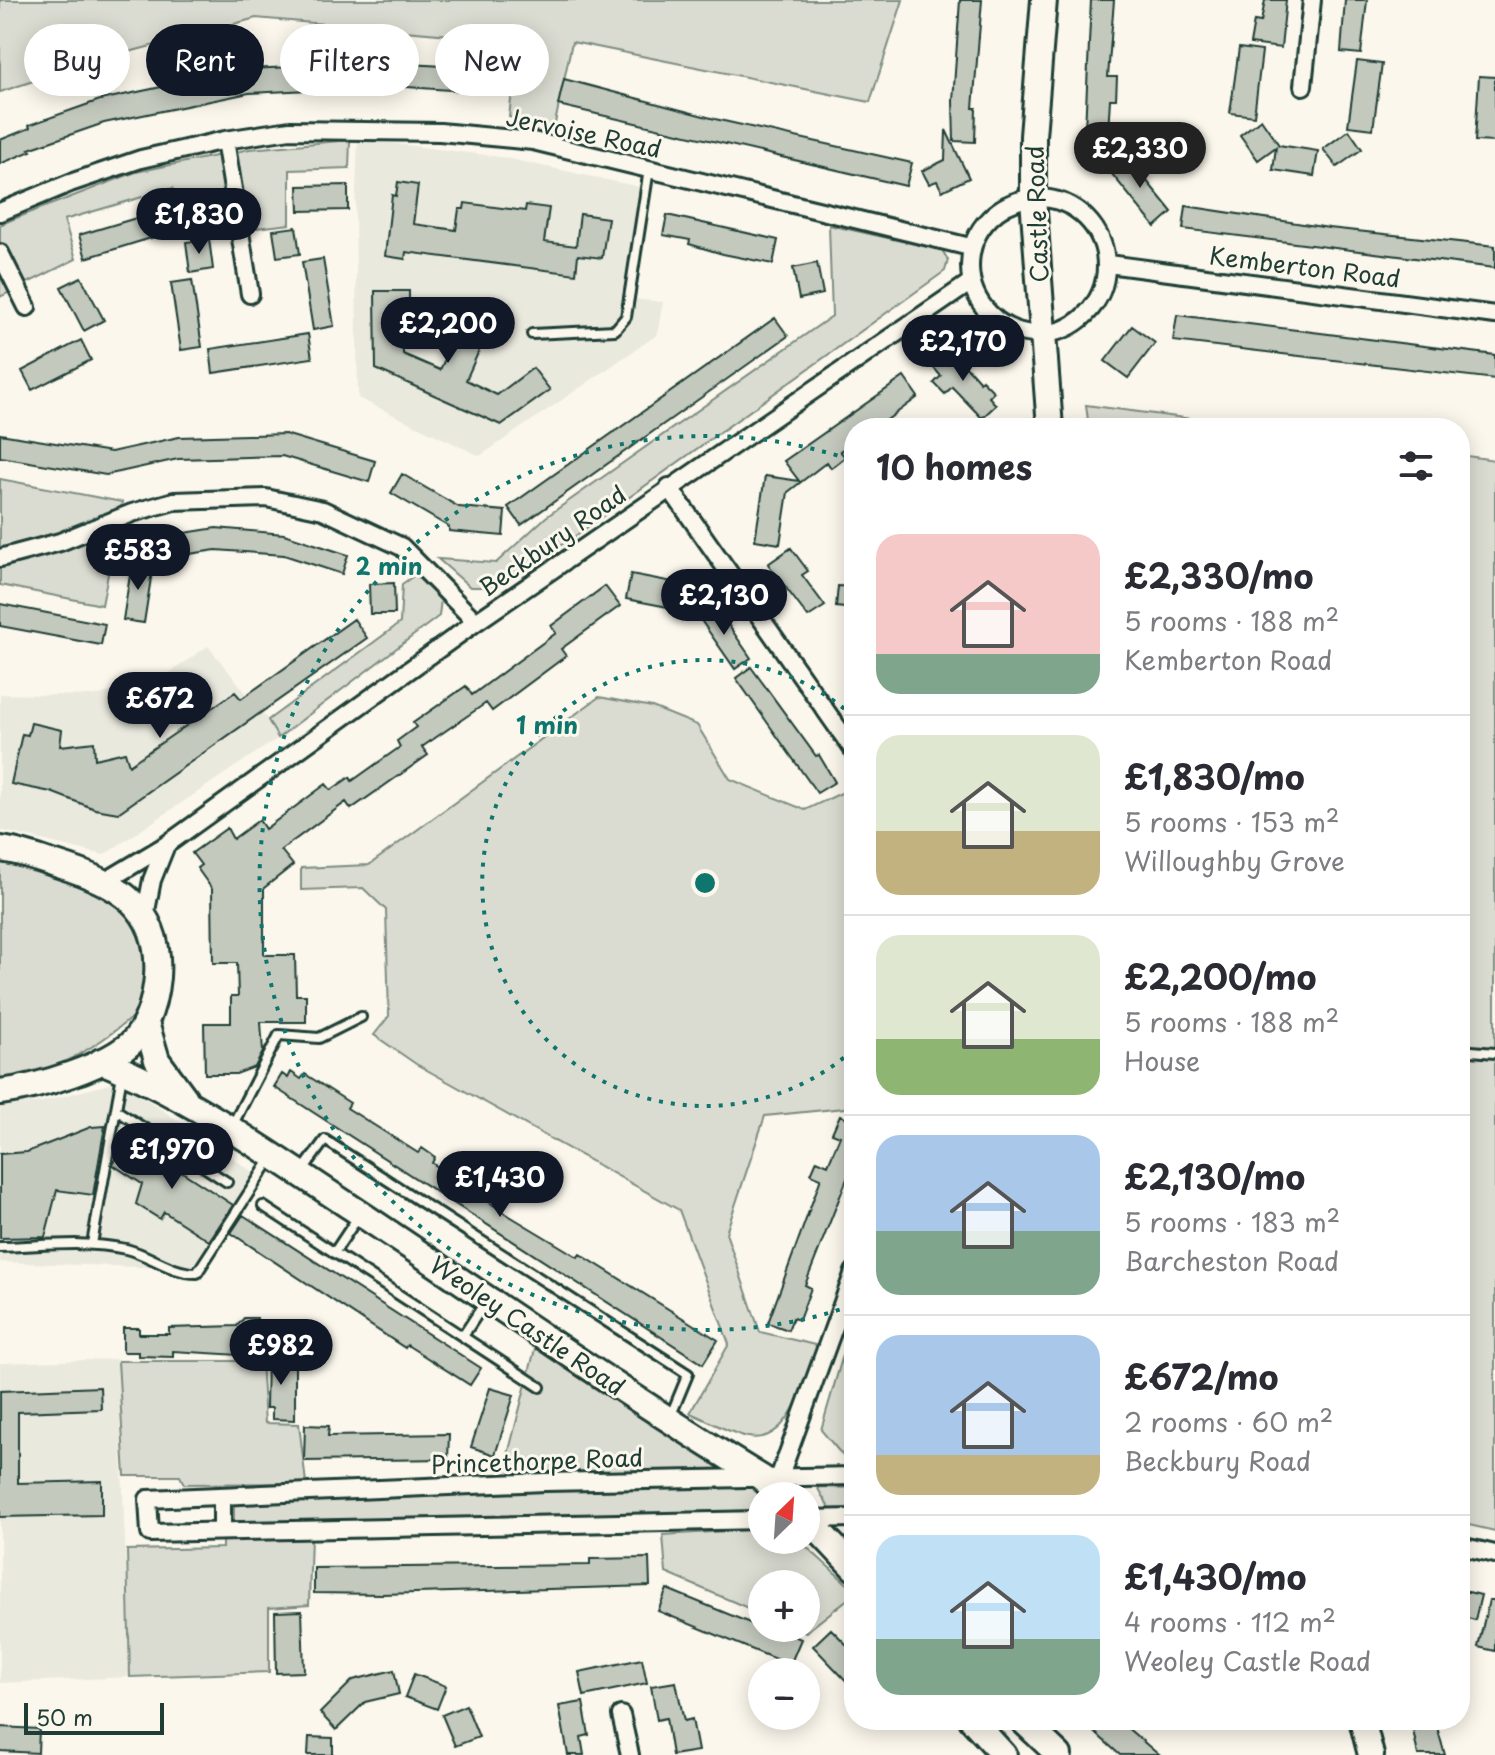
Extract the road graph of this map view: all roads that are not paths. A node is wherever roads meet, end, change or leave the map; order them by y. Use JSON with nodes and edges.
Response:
{"nodes":[{"id":1,"x":1044,"y":0,"type":"edge"},
{"id":2,"x":1312,"y":0,"type":"edge"},
{"id":3,"x":1303,"y":86,"type":"dead end"},
{"id":4,"x":225,"y":140,"type":"junction"},
{"id":5,"x":649,"y":169,"type":"junction"},
{"id":6,"x":1033,"y":198,"type":"junction"},
{"id":7,"x":0,"y":212,"type":"edge"},
{"id":8,"x":970,"y":247,"type":"junction"},
{"id":9,"x":0,"y":253,"type":"edge"},
{"id":10,"x":1108,"y":264,"type":"junction"},
{"id":11,"x":971,"y":282,"type":"junction"},
{"id":12,"x":250,"y":294,"type":"dead end"},
{"id":13,"x":27,"y":307,"type":"dead end"},
{"id":14,"x":1495,"y":315,"type":"edge"},
{"id":15,"x":532,"y":334,"type":"dead end"},
{"id":16,"x":1041,"y":334,"type":"junction"},
{"id":17,"x":1049,"y":418,"type":"edge"},
{"id":18,"x":669,"y":487,"type":"junction"},
{"id":19,"x":0,"y":558,"type":"edge"},
{"id":20,"x":476,"y":622,"type":"junction"},
{"id":21,"x":844,"y":737,"type":"edge"},
{"id":22,"x":166,"y":845,"type":"junction"},
{"id":23,"x":0,"y":849,"type":"edge"},
{"id":24,"x":106,"y":881,"type":"junction"},
{"id":25,"x":145,"y":916,"type":"junction"},
{"id":26,"x":361,"y":1017,"type":"dead end"},
{"id":27,"x":146,"y":1023,"type":"junction"},
{"id":28,"x":1470,"y":1051,"type":"edge"},
{"id":29,"x":1495,"y":1053,"type":"edge"},
{"id":30,"x":112,"y":1065,"type":"junction"},
{"id":31,"x":0,"y":1092,"type":"edge"},
{"id":32,"x":190,"y":1105,"type":"junction"},
{"id":33,"x":116,"y":1110,"type":"junction"},
{"id":34,"x":230,"y":1130,"type":"junction"},
{"id":35,"x":272,"y":1156,"type":"junction"},
{"id":36,"x":300,"y":1174,"type":"junction"},
{"id":37,"x":227,"y":1182,"type":"dead end"},
{"id":38,"x":263,"y":1206,"type":"dead end"},
{"id":39,"x":361,"y":1214,"type":"junction"},
{"id":40,"x":92,"y":1244,"type":"junction"},
{"id":41,"x":0,"y":1247,"type":"edge"},
{"id":42,"x":334,"y":1253,"type":"junction"},
{"id":43,"x":488,"y":1297,"type":"junction"},
{"id":44,"x":844,"y":1299,"type":"edge"},
{"id":45,"x":463,"y":1336,"type":"junction"},
{"id":46,"x":540,"y":1387,"type":"dead end"},
{"id":47,"x":669,"y":1419,"type":"junction"},
{"id":48,"x":844,"y":1477,"type":"edge"},
{"id":49,"x":772,"y":1482,"type":"edge"},
{"id":50,"x":776,"y":1482,"type":"edge"},
{"id":51,"x":795,"y":1482,"type":"edge"},
{"id":52,"x":748,"y":1484,"type":"edge"},
{"id":53,"x":222,"y":1497,"type":"junction"},
{"id":54,"x":820,"y":1518,"type":"edge"},
{"id":55,"x":844,"y":1518,"type":"edge"},
{"id":56,"x":748,"y":1520,"type":"edge"},
{"id":57,"x":222,"y":1531,"type":"junction"},
{"id":58,"x":820,"y":1532,"type":"edge"},
{"id":59,"x":1470,"y":1548,"type":"edge"},
{"id":60,"x":1495,"y":1554,"type":"edge"},
{"id":61,"x":844,"y":1557,"type":"edge"},
{"id":62,"x":621,"y":1715,"type":"dead end"},
{"id":63,"x":981,"y":1730,"type":"edge"},
{"id":64,"x":1033,"y":1730,"type":"edge"},
{"id":65,"x":1365,"y":1730,"type":"edge"},
{"id":66,"x":630,"y":1755,"type":"edge"},
{"id":67,"x":1004,"y":1755,"type":"edge"},
{"id":68,"x":1059,"y":1755,"type":"edge"},
{"id":69,"x":1371,"y":1755,"type":"edge"}],
"edges":[{"from":1,"to":6,"type":"street","name":"Castle Road"},
{"from":2,"to":3,"type":"street"},
{"from":4,"to":5,"type":"street","name":"Jervoise Road"},
{"from":4,"to":7,"type":"street","name":"Jervoise Road"},
{"from":4,"to":12,"type":"street"},
{"from":5,"to":8,"type":"street","name":"Jervoise Road"},
{"from":5,"to":15,"type":"lane"},
{"from":6,"to":8,"type":"street"},
{"from":6,"to":10,"type":"street"},
{"from":6,"to":16,"type":"street","name":"Castle Road"},
{"from":8,"to":11,"type":"street"},
{"from":9,"to":13,"type":"street"},
{"from":10,"to":14,"type":"street","name":"Kemberton Road"},
{"from":10,"to":16,"type":"street"},
{"from":11,"to":16,"type":"street"},
{"from":11,"to":18,"type":"street","name":"Beckbury Road"},
{"from":16,"to":17,"type":"street","name":"Castle Road"},
{"from":18,"to":20,"type":"street","name":"Beckbury Road"},
{"from":18,"to":21,"type":"street"},
{"from":19,"to":20,"type":"street"},
{"from":20,"to":22,"type":"street","name":"Beckbury Road"},
{"from":22,"to":24,"type":"street","name":"Beckbury Road"},
{"from":22,"to":25,"type":"street"},
{"from":23,"to":24,"type":"street"},
{"from":24,"to":25,"type":"street"},
{"from":25,"to":27,"type":"street"},
{"from":26,"to":34,"type":"lane"},
{"from":27,"to":30,"type":"street"},
{"from":27,"to":32,"type":"street","name":"Weoley Castle Road"},
{"from":28,"to":29,"type":"lane"},
{"from":30,"to":31,"type":"street"},
{"from":30,"to":32,"type":"street","name":"Weoley Castle Road"},
{"from":30,"to":33,"type":"lane"},
{"from":32,"to":34,"type":"street","name":"Weoley Castle Road"},
{"from":33,"to":37,"type":"lane"},
{"from":33,"to":40,"type":"lane"},
{"from":34,"to":35,"type":"street","name":"Weoley Castle Road"},
{"from":35,"to":36,"type":"street","name":"Weoley Castle Road"},
{"from":35,"to":40,"type":"lane"},
{"from":36,"to":39,"type":"street","name":"Weoley Castle Road"},
{"from":36,"to":47,"type":"lane"},
{"from":38,"to":42,"type":"lane"},
{"from":39,"to":42,"type":"lane"},
{"from":39,"to":43,"type":"street","name":"Weoley Castle Road"},
{"from":40,"to":41,"type":"lane"},
{"from":42,"to":45,"type":"lane"},
{"from":43,"to":45,"type":"lane"},
{"from":43,"to":47,"type":"street","name":"Weoley Castle Road"},
{"from":44,"to":50,"type":"street"},
{"from":45,"to":46,"type":"lane"},
{"from":47,"to":49,"type":"street","name":"Weoley Castle Road"},
{"from":48,"to":51,"type":"street","name":"Princethorpe Road"},
{"from":52,"to":53,"type":"street","name":"Princethorpe Road"},
{"from":53,"to":57,"type":"street"},
{"from":53,"to":57,"type":"street","name":"Princethorpe Road"},
{"from":54,"to":55,"type":"street"},
{"from":56,"to":57,"type":"street","name":"Princethorpe Road"},
{"from":58,"to":61,"type":"street"},
{"from":59,"to":60,"type":"street"},
{"from":62,"to":66,"type":"street"},
{"from":63,"to":67,"type":"street"},
{"from":64,"to":68,"type":"street"},
{"from":65,"to":69,"type":"street"}]}
